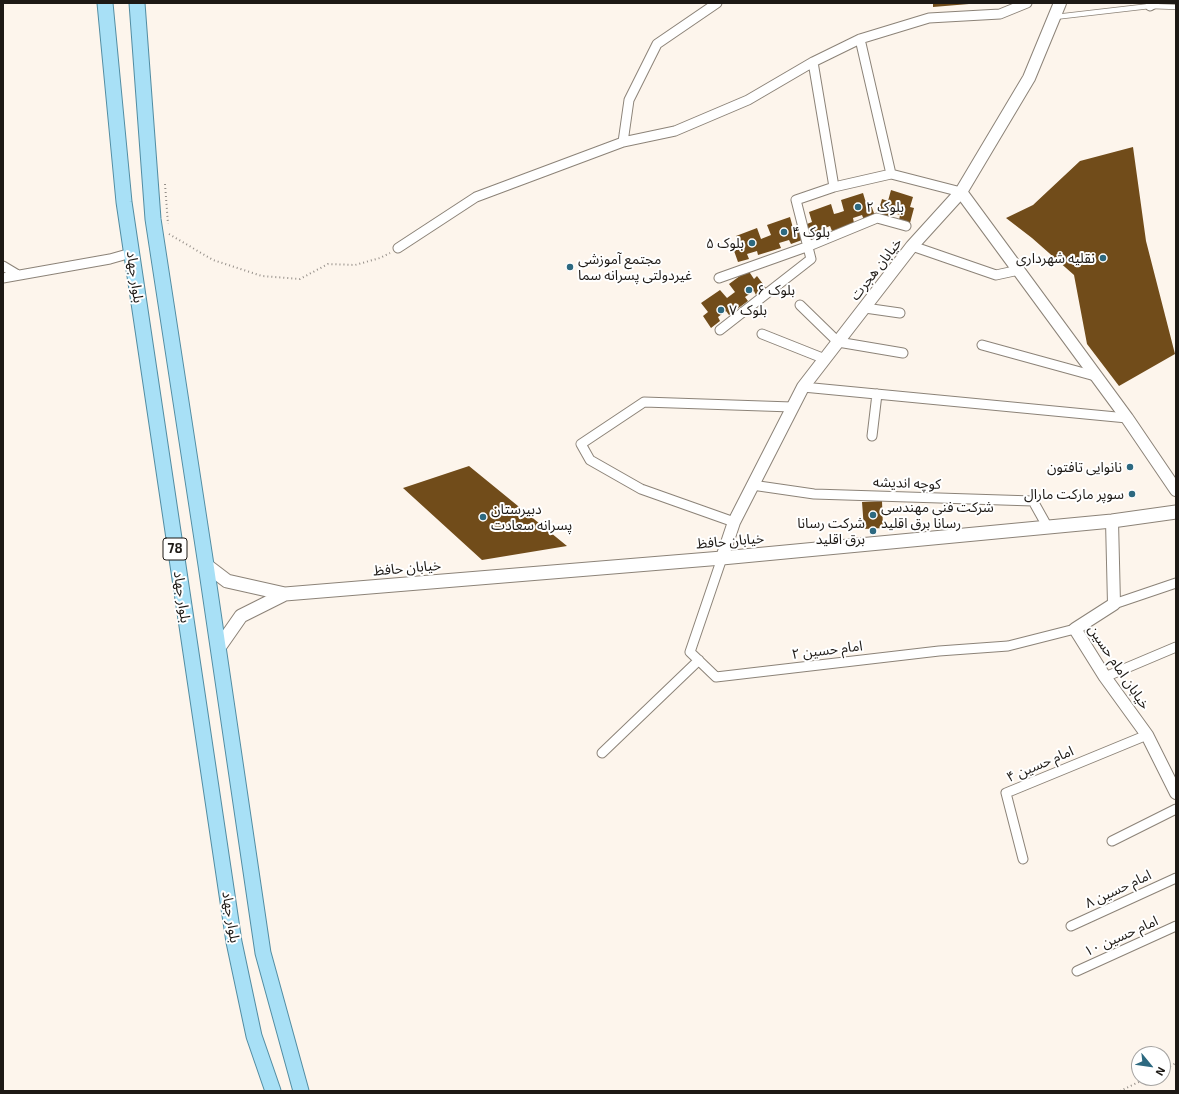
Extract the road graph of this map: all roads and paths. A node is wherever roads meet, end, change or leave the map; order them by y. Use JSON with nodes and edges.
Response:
{"nodes":[{"id":1,"x":105,"y":3,"type":"edge"},
{"id":2,"x":137,"y":3,"type":"edge"},
{"id":3,"x":718,"y":3,"type":"edge"},
{"id":4,"x":1027,"y":3,"type":"edge"},
{"id":5,"x":1060,"y":3,"type":"edge"},
{"id":6,"x":1152,"y":5,"type":"edge"},
{"id":7,"x":1176,"y":7,"type":"edge"},
{"id":8,"x":1055,"y":17,"type":"junction"},
{"id":9,"x":860,"y":39,"type":"junction"},
{"id":10,"x":813,"y":62,"type":"junction"},
{"id":11,"x":623,"y":142,"type":"junction"},
{"id":12,"x":890,"y":174,"type":"junction"},
{"id":13,"x":150,"y":183,"type":"junction"},
{"id":14,"x":834,"y":187,"type":"junction"},
{"id":15,"x":961,"y":192,"type":"junction"},
{"id":16,"x":906,"y":226,"type":"dead end"},
{"id":17,"x":809,"y":246,"type":"junction"},
{"id":18,"x":912,"y":246,"type":"junction"},
{"id":19,"x":398,"y":248,"type":"joint"},
{"id":20,"x":131,"y":253,"type":"junction"},
{"id":21,"x":3,"y":266,"type":"edge"},
{"id":22,"x":1019,"y":270,"type":"junction"},
{"id":23,"x":18,"y":275,"type":"junction"},
{"id":24,"x":3,"y":278,"type":"edge"},
{"id":25,"x":719,"y":278,"type":"dead end"},
{"id":26,"x":800,"y":305,"type":"dead end"},
{"id":27,"x":865,"y":308,"type":"junction"},
{"id":28,"x":900,"y":314,"type":"dead end"},
{"id":29,"x":720,"y":330,"type":"dead end"},
{"id":30,"x":762,"y":334,"type":"dead end"},
{"id":31,"x":838,"y":342,"type":"junction"},
{"id":32,"x":982,"y":345,"type":"dead end"},
{"id":33,"x":903,"y":353,"type":"dead end"},
{"id":34,"x":825,"y":359,"type":"junction"},
{"id":35,"x":1095,"y":376,"type":"junction"},
{"id":36,"x":803,"y":387,"type":"junction"},
{"id":37,"x":877,"y":394,"type":"junction"},
{"id":38,"x":792,"y":407,"type":"junction"},
{"id":39,"x":1127,"y":418,"type":"junction"},
{"id":40,"x":872,"y":436,"type":"dead end"},
{"id":41,"x":752,"y":485,"type":"junction"},
{"id":42,"x":1176,"y":490,"type":"edge"},
{"id":43,"x":1176,"y":512,"type":"edge"},
{"id":44,"x":1112,"y":521,"type":"junction"},
{"id":45,"x":734,"y":522,"type":"junction"},
{"id":46,"x":1047,"y":526,"type":"junction"},
{"id":47,"x":722,"y":558,"type":"junction"},
{"id":48,"x":206,"y":565,"type":"junction"},
{"id":49,"x":1176,"y":583,"type":"edge"},
{"id":50,"x":285,"y":594,"type":"junction"},
{"id":51,"x":1114,"y":604,"type":"junction"},
{"id":52,"x":1075,"y":629,"type":"junction"},
{"id":53,"x":1176,"y":647,"type":"edge"},
{"id":54,"x":218,"y":649,"type":"junction"},
{"id":55,"x":699,"y":660,"type":"junction"},
{"id":56,"x":1105,"y":677,"type":"junction"},
{"id":57,"x":1147,"y":735,"type":"junction"},
{"id":58,"x":602,"y":753,"type":"dead end"},
{"id":59,"x":1176,"y":793,"type":"edge"},
{"id":60,"x":1176,"y":809,"type":"edge"},
{"id":61,"x":1112,"y":841,"type":"dead end"},
{"id":62,"x":1023,"y":859,"type":"dead end"},
{"id":63,"x":1176,"y":878,"type":"edge"},
{"id":64,"x":1071,"y":926,"type":"dead end"},
{"id":65,"x":1176,"y":926,"type":"edge"},
{"id":66,"x":1077,"y":971,"type":"dead end"},
{"id":67,"x":1131,"y":1086,"type":"edge"},
{"id":68,"x":273,"y":1091,"type":"edge"},
{"id":69,"x":301,"y":1091,"type":"edge"},
{"id":70,"x":1120,"y":1091,"type":"edge"}],
"edges":[{"from":1,"to":20,"type":"main road","name":"بلوار جهاد","number":"78"},
{"from":2,"to":13,"type":"main road","name":"بلوار جهاد","number":"78"},
{"from":3,"to":11,"type":"street"},
{"from":4,"to":9,"type":"street"},
{"from":5,"to":8,"type":"street","name":"خیابان هجرت"},
{"from":6,"to":7,"type":"lane"},
{"from":6,"to":8,"type":"lane"},
{"from":8,"to":15,"type":"street","name":"خیابان هجرت"},
{"from":9,"to":10,"type":"street"},
{"from":9,"to":12,"type":"street"},
{"from":10,"to":11,"type":"street"},
{"from":10,"to":14,"type":"street"},
{"from":11,"to":19,"type":"street"},
{"from":12,"to":14,"type":"street"},
{"from":12,"to":15,"type":"street"},
{"from":13,"to":19,"type":"path"},
{"from":13,"to":48,"type":"main road","name":"بلوار جهاد","number":"78"},
{"from":14,"to":17,"type":"street"},
{"from":15,"to":18,"type":"street","name":"خیابان هجرت"},
{"from":15,"to":22,"type":"street"},
{"from":16,"to":17,"type":"street"},
{"from":17,"to":25,"type":"street"},
{"from":17,"to":29,"type":"street"},
{"from":18,"to":22,"type":"street"},
{"from":18,"to":27,"type":"street","name":"خیابان هجرت"},
{"from":20,"to":23,"type":"street"},
{"from":20,"to":68,"type":"main road","name":"بلوار جهاد","number":"78"},
{"from":21,"to":23,"type":"street"},
{"from":22,"to":35,"type":"street"},
{"from":23,"to":24,"type":"street"},
{"from":26,"to":31,"type":"street"},
{"from":27,"to":28,"type":"street"},
{"from":27,"to":31,"type":"street","name":"خیابان هجرت"},
{"from":30,"to":34,"type":"street"},
{"from":31,"to":33,"type":"street"},
{"from":31,"to":34,"type":"street","name":"خیابان هجرت"},
{"from":32,"to":35,"type":"street"},
{"from":34,"to":36,"type":"street","name":"خیابان هجرت"},
{"from":35,"to":39,"type":"street"},
{"from":36,"to":37,"type":"street"},
{"from":36,"to":38,"type":"street","name":"خیابان هجرت"},
{"from":37,"to":39,"type":"street"},
{"from":37,"to":40,"type":"street"},
{"from":38,"to":41,"type":"street","name":"خیابان هجرت"},
{"from":38,"to":45,"type":"street"},
{"from":39,"to":42,"type":"street"},
{"from":41,"to":45,"type":"street","name":"خیابان هجرت"},
{"from":41,"to":46,"type":"street","name":"کوچه اندیشه"},
{"from":43,"to":44,"type":"main road","name":"خیابان حافظ"},
{"from":44,"to":46,"type":"main road","name":"خیابان حافظ"},
{"from":44,"to":51,"type":"street"},
{"from":45,"to":47,"type":"street","name":"خیابان هجرت"},
{"from":46,"to":47,"type":"main road","name":"خیابان حافظ"},
{"from":47,"to":50,"type":"main road","name":"خیابان حافظ"},
{"from":47,"to":55,"type":"street","name":"امام حسین ۲"},
{"from":48,"to":50,"type":"main road"},
{"from":48,"to":54,"type":"main road","name":"بلوار جهاد","number":"78"},
{"from":49,"to":51,"type":"street"},
{"from":50,"to":54,"type":"main road"},
{"from":51,"to":52,"type":"street","name":"خیابان امام حسین"},
{"from":52,"to":55,"type":"street","name":"امام حسین ۲"},
{"from":52,"to":56,"type":"street","name":"خیابان امام حسین"},
{"from":53,"to":56,"type":"street"},
{"from":54,"to":69,"type":"main road","name":"بلوار جهاد","number":"78"},
{"from":55,"to":58,"type":"street"},
{"from":56,"to":57,"type":"street","name":"خیابان امام حسین"},
{"from":57,"to":59,"type":"street","name":"خیابان امام حسین"},
{"from":57,"to":62,"type":"street","name":"امام حسین ۴"},
{"from":60,"to":61,"type":"street"},
{"from":63,"to":64,"type":"street","name":"امام حسین ۸"},
{"from":65,"to":66,"type":"street","name":"امام حسین ۱۰"},
{"from":67,"to":70,"type":"path"}]}
